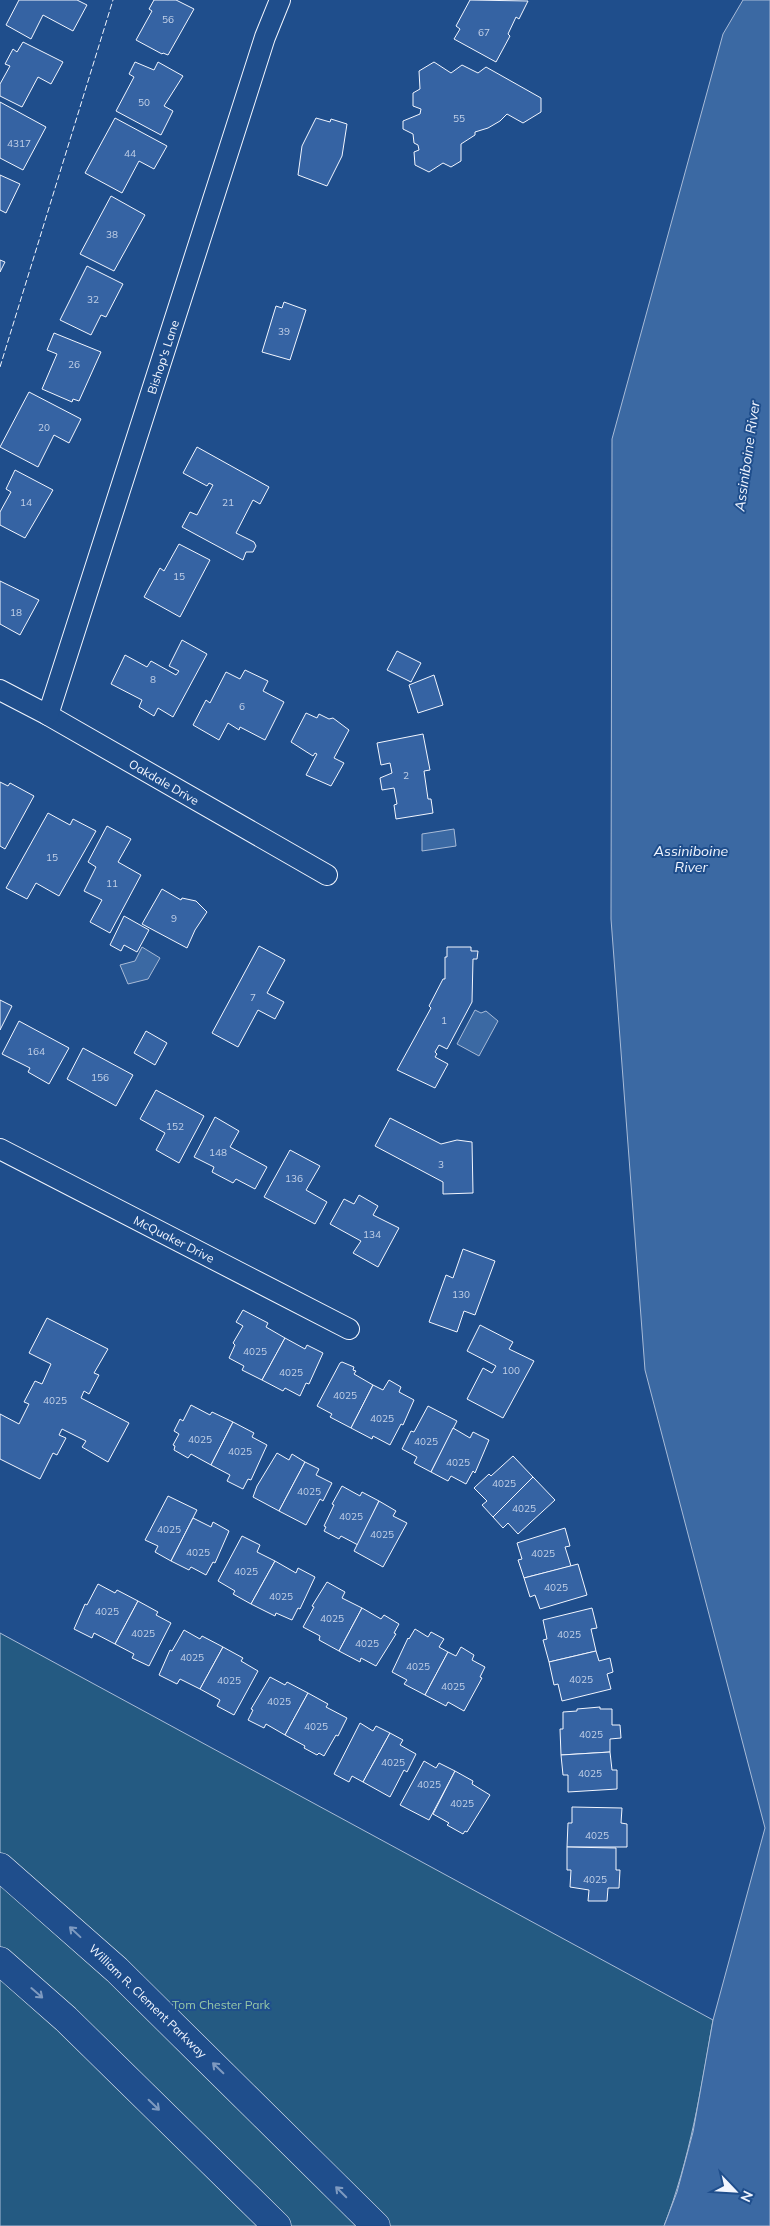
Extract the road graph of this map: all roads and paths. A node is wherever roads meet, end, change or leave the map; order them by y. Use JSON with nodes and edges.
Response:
{"nodes":[{"id":1,"x":280,"y":0,"type":"edge"},
{"id":2,"x":0,"y":690,"type":"edge"},
{"id":3,"x":48,"y":715,"type":"junction"},
{"id":4,"x":327,"y":876,"type":"dead end"},
{"id":5,"x":0,"y":1149,"type":"edge"},
{"id":6,"x":349,"y":1329,"type":"dead end"},
{"id":7,"x":0,"y":1866,"type":"edge"},
{"id":8,"x":0,"y":1961,"type":"edge"},
{"id":9,"x":277,"y":2226,"type":"edge"},
{"id":10,"x":376,"y":2226,"type":"edge"}],
"edges":[{"from":1,"to":3,"type":"street","name":"Bishop's Lane"},
{"from":2,"to":3,"type":"street","name":"Oakdale Drive"},
{"from":3,"to":4,"type":"street","name":"Oakdale Drive"},
{"from":5,"to":6,"type":"street","name":"McQuaker Drive"},
{"from":10,"to":7,"type":"main road","name":"William R. Clement Parkway","one_way":true},
{"from":8,"to":9,"type":"main road","one_way":true}]}
